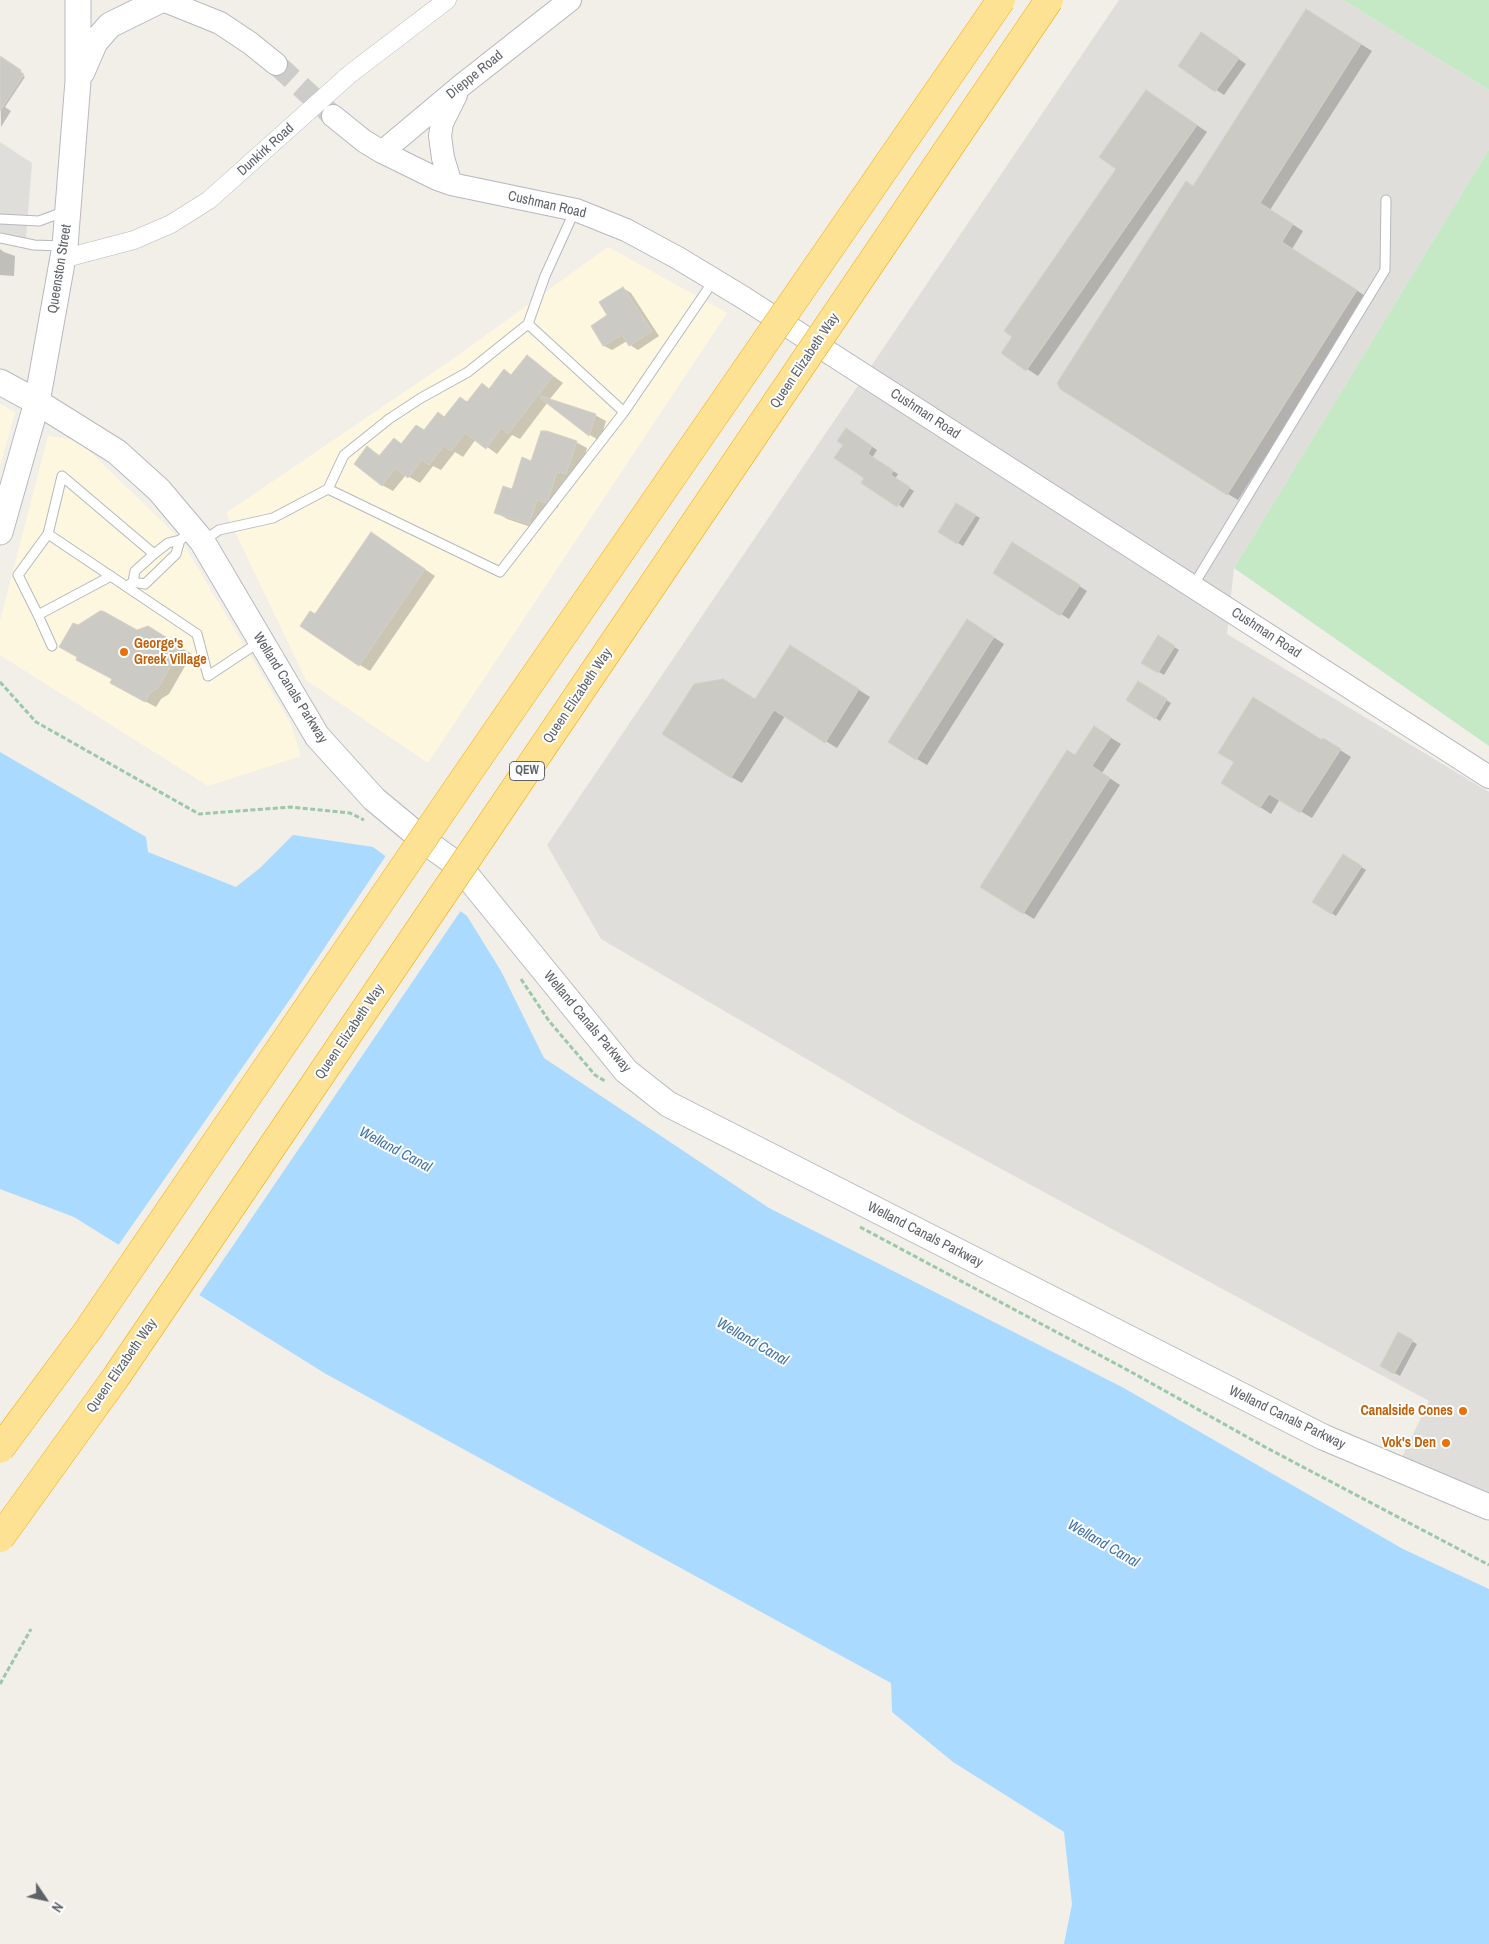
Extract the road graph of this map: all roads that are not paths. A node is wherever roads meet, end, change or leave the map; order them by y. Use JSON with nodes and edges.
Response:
{"nodes":[{"id":1,"x":78,"y":0,"type":"edge"},
{"id":2,"x":162,"y":0,"type":"edge"},
{"id":3,"x":447,"y":0,"type":"edge"},
{"id":4,"x":570,"y":0,"type":"edge"},
{"id":5,"x":1001,"y":0,"type":"edge"},
{"id":6,"x":1049,"y":0,"type":"edge"},
{"id":7,"x":276,"y":64,"type":"tunnel mouth"},
{"id":8,"x":78,"y":81,"type":"junction"},
{"id":9,"x":462,"y":85,"type":"junction"},
{"id":10,"x":333,"y":116,"type":"tunnel mouth"},
{"id":11,"x":382,"y":152,"type":"junction"},
{"id":12,"x":451,"y":184,"type":"junction"},
{"id":13,"x":1386,"y":200,"type":"dead end"},
{"id":14,"x":69,"y":210,"type":"junction"},
{"id":15,"x":576,"y":210,"type":"junction"},
{"id":16,"x":0,"y":219,"type":"edge"},
{"id":17,"x":0,"y":238,"type":"edge"},
{"id":18,"x":64,"y":253,"type":"junction"},
{"id":19,"x":714,"y":280,"type":"junction"},
{"id":20,"x":528,"y":324,"type":"junction"},
{"id":21,"x":0,"y":382,"type":"edge"},
{"id":22,"x":37,"y":402,"type":"junction"},
{"id":23,"x":624,"y":412,"type":"junction"},
{"id":24,"x":328,"y":489,"type":"junction"},
{"id":25,"x":0,"y":532,"type":"edge"},
{"id":26,"x":48,"y":534,"type":"junction"},
{"id":27,"x":192,"y":537,"type":"junction"},
{"id":28,"x":154,"y":554,"type":"junction"},
{"id":29,"x":111,"y":576,"type":"junction"},
{"id":30,"x":130,"y":584,"type":"junction"},
{"id":31,"x":1193,"y":586,"type":"junction"},
{"id":32,"x":38,"y":615,"type":"junction"},
{"id":33,"x":261,"y":641,"type":"junction"},
{"id":34,"x":52,"y":646,"type":"dead end"},
{"id":35,"x":1489,"y":777,"type":"edge"},
{"id":36,"x":0,"y":1449,"type":"edge"},
{"id":37,"x":1489,"y":1508,"type":"edge"},
{"id":38,"x":0,"y":1538,"type":"edge"}],
"edges":[{"from":1,"to":8,"type":"main road","name":"Queenston Street"},
{"from":2,"to":7,"type":"street"},
{"from":2,"to":8,"type":"main road"},
{"from":3,"to":18,"type":"street","name":"Dunkirk Road"},
{"from":4,"to":9,"type":"street","name":"Dieppe Road"},
{"from":5,"to":36,"type":"highway","bridge":true},
{"from":6,"to":38,"type":"highway","name":"Queen Elizabeth Way","number":"QEW","bridge":true},
{"from":8,"to":14,"type":"main road","name":"Queenston Street"},
{"from":9,"to":11,"type":"street","name":"Dieppe Road"},
{"from":9,"to":12,"type":"street"},
{"from":10,"to":11,"type":"street","name":"Cushman Road"},
{"from":11,"to":12,"type":"street","name":"Cushman Road"},
{"from":12,"to":15,"type":"street","name":"Cushman Road"},
{"from":13,"to":31,"type":"lane"},
{"from":14,"to":16,"type":"lane"},
{"from":14,"to":18,"type":"main road","name":"Queenston Street"},
{"from":15,"to":19,"type":"street","name":"Cushman Road"},
{"from":15,"to":20,"type":"lane"},
{"from":17,"to":18,"type":"lane"},
{"from":18,"to":22,"type":"main road","name":"Queenston Street"},
{"from":19,"to":23,"type":"lane"},
{"from":19,"to":31,"type":"street","name":"Cushman Road"},
{"from":20,"to":23,"type":"lane"},
{"from":20,"to":24,"type":"lane"},
{"from":21,"to":22,"type":"main road","name":"Welland Canals Parkway"},
{"from":22,"to":25,"type":"main road","name":"Queenston Street"},
{"from":22,"to":27,"type":"main road","name":"Welland Canals Parkway"},
{"from":23,"to":24,"type":"lane"},
{"from":24,"to":27,"type":"lane"},
{"from":26,"to":28,"type":"lane"},
{"from":26,"to":29,"type":"lane"},
{"from":26,"to":32,"type":"lane"},
{"from":27,"to":28,"type":"lane"},
{"from":27,"to":30,"type":"lane"},
{"from":27,"to":33,"type":"main road","name":"Welland Canals Parkway"},
{"from":28,"to":30,"type":"lane"},
{"from":29,"to":30,"type":"lane"},
{"from":29,"to":32,"type":"lane"},
{"from":30,"to":33,"type":"lane"},
{"from":31,"to":35,"type":"street","name":"Cushman Road"},
{"from":32,"to":34,"type":"lane"},
{"from":33,"to":37,"type":"main road","name":"Welland Canals Parkway"}]}
